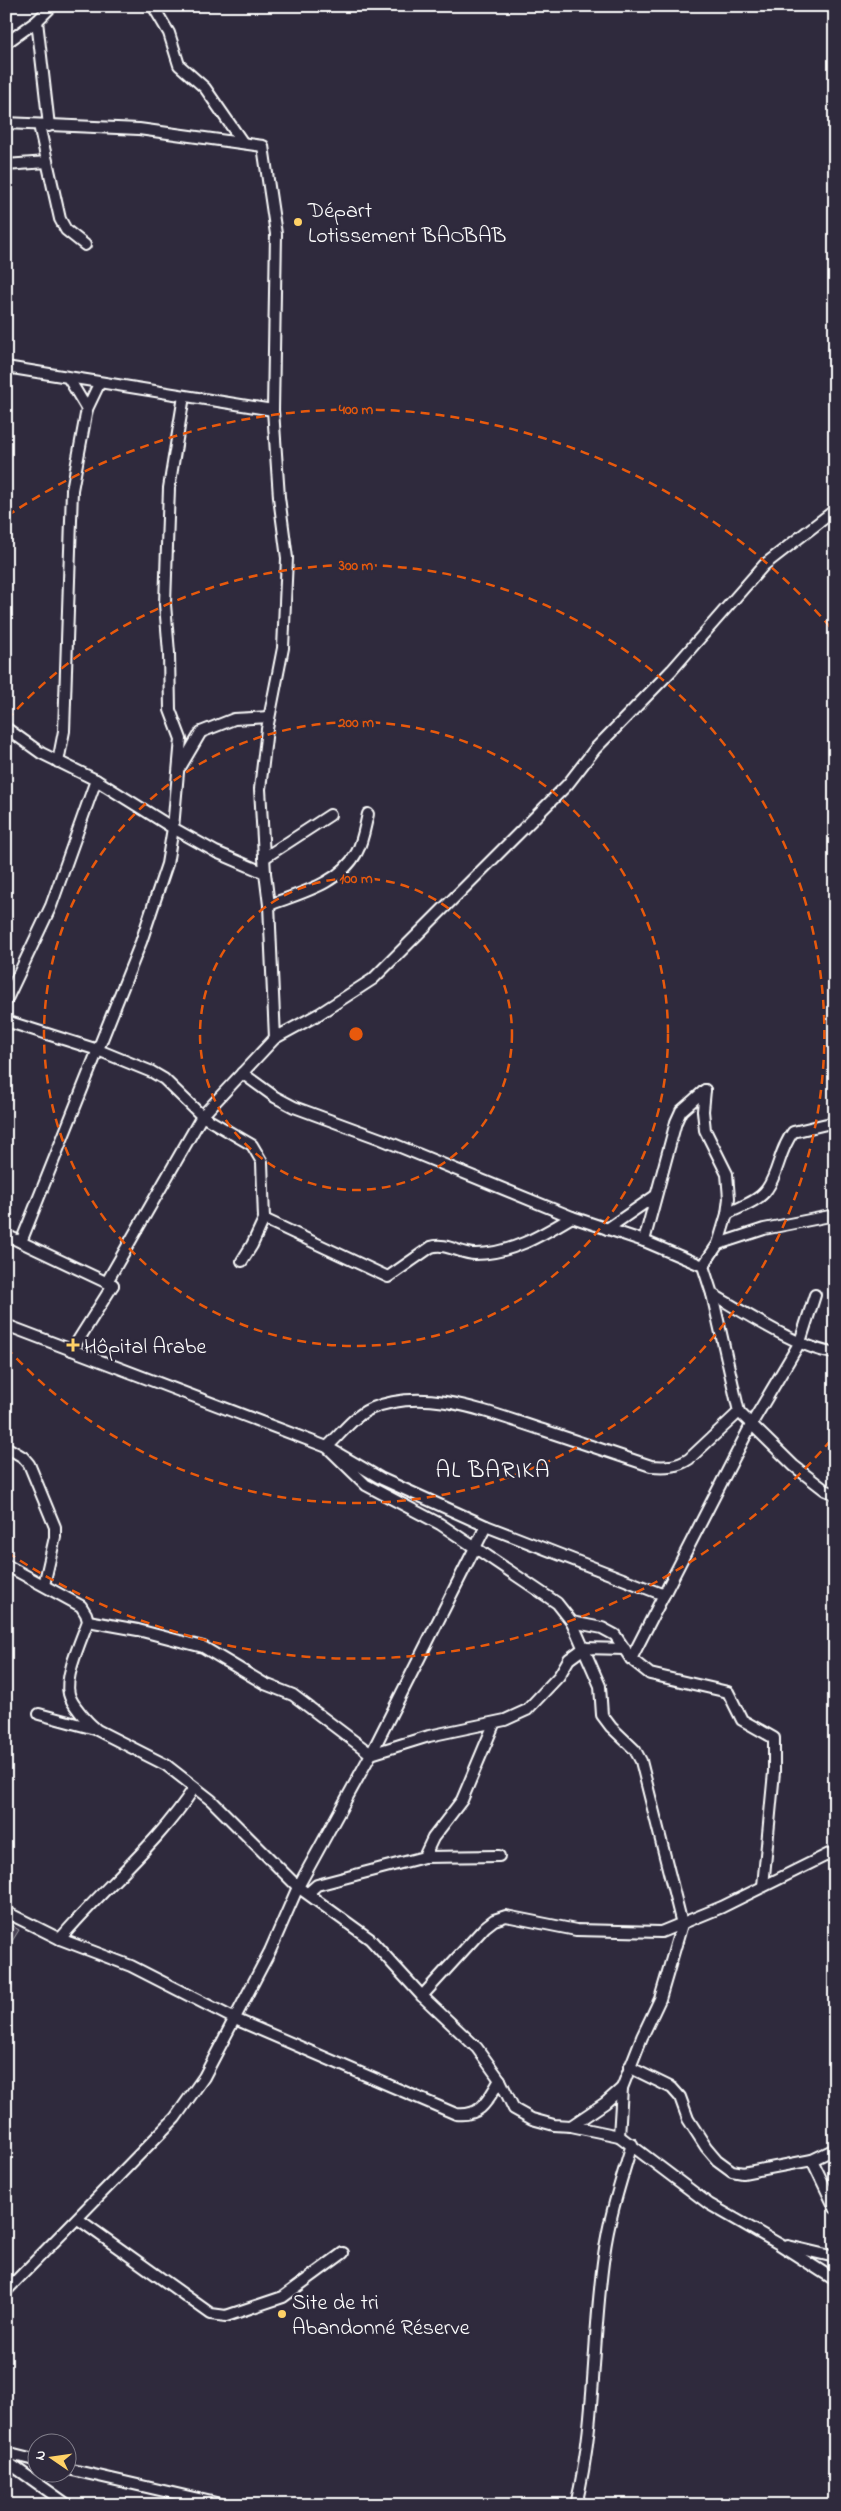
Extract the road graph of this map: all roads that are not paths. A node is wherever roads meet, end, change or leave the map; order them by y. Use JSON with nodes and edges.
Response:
{"nodes":[{"id":1,"x":52,"y":6,"type":"edge"},
{"id":2,"x":153,"y":6,"type":"edge"},
{"id":3,"x":38,"y":21,"type":"junction"},
{"id":4,"x":6,"y":43,"type":"edge"},
{"id":5,"x":6,"y":123,"type":"edge"},
{"id":6,"x":44,"y":126,"type":"junction"},
{"id":7,"x":243,"y":143,"type":"junction"},
{"id":8,"x":47,"y":162,"type":"junction"},
{"id":9,"x":6,"y":165,"type":"edge"},
{"id":10,"x":85,"y":245,"type":"dead end"},
{"id":11,"x":6,"y":367,"type":"edge"},
{"id":12,"x":69,"y":379,"type":"junction"},
{"id":13,"x":99,"y":384,"type":"junction"},
{"id":14,"x":184,"y":396,"type":"junction"},
{"id":15,"x":87,"y":409,"type":"junction"},
{"id":16,"x":273,"y":410,"type":"junction"},
{"id":17,"x":835,"y":510,"type":"edge"},
{"id":18,"x":270,"y":718,"type":"junction"},
{"id":19,"x":6,"y":728,"type":"edge"},
{"id":20,"x":58,"y":762,"type":"junction"},
{"id":21,"x":178,"y":771,"type":"junction"},
{"id":22,"x":96,"y":780,"type":"junction"},
{"id":23,"x":368,"y":814,"type":"dead end"},
{"id":24,"x":330,"y":816,"type":"dead end"},
{"id":25,"x":173,"y":828,"type":"junction"},
{"id":26,"x":264,"y":858,"type":"junction"},
{"id":27,"x":265,"y":873,"type":"junction"},
{"id":28,"x":268,"y":904,"type":"junction"},
{"id":29,"x":6,"y":1001,"type":"edge"},
{"id":30,"x":6,"y":1020,"type":"edge"},
{"id":31,"x":275,"y":1038,"type":"junction"},
{"id":32,"x":98,"y":1050,"type":"junction"},
{"id":33,"x":242,"y":1073,"type":"junction"},
{"id":34,"x":202,"y":1116,"type":"junction"},
{"id":35,"x":835,"y":1122,"type":"edge"},
{"id":36,"x":655,"y":1196,"type":"junction"},
{"id":37,"x":727,"y":1214,"type":"junction"},
{"id":38,"x":835,"y":1215,"type":"edge"},
{"id":39,"x":572,"y":1217,"type":"junction"},
{"id":40,"x":264,"y":1219,"type":"junction"},
{"id":41,"x":607,"y":1229,"type":"junction"},
{"id":42,"x":6,"y":1235,"type":"edge"},
{"id":43,"x":644,"y":1241,"type":"junction"},
{"id":44,"x":21,"y":1242,"type":"junction"},
{"id":45,"x":718,"y":1244,"type":"junction"},
{"id":46,"x":242,"y":1261,"type":"dead end"},
{"id":47,"x":702,"y":1266,"type":"junction"},
{"id":48,"x":113,"y":1285,"type":"junction"},
{"id":49,"x":712,"y":1294,"type":"junction"},
{"id":50,"x":814,"y":1294,"type":"dead end"},
{"id":51,"x":6,"y":1325,"type":"edge"},
{"id":52,"x":800,"y":1342,"type":"junction"},
{"id":53,"x":72,"y":1350,"type":"junction"},
{"id":54,"x":831,"y":1353,"type":"edge"},
{"id":55,"x":835,"y":1363,"type":"edge"},
{"id":56,"x":738,"y":1412,"type":"junction"},
{"id":57,"x":752,"y":1423,"type":"junction"},
{"id":58,"x":327,"y":1446,"type":"junction"},
{"id":59,"x":6,"y":1447,"type":"edge"},
{"id":60,"x":835,"y":1494,"type":"edge"},
{"id":61,"x":486,"y":1526,"type":"junction"},
{"id":62,"x":476,"y":1546,"type":"junction"},
{"id":63,"x":6,"y":1564,"type":"edge"},
{"id":64,"x":44,"y":1585,"type":"junction"},
{"id":65,"x":664,"y":1594,"type":"junction"},
{"id":66,"x":88,"y":1622,"type":"junction"},
{"id":67,"x":572,"y":1622,"type":"junction"},
{"id":68,"x":584,"y":1648,"type":"junction"},
{"id":69,"x":625,"y":1649,"type":"junction"},
{"id":70,"x":631,"y":1658,"type":"junction"},
{"id":71,"x":39,"y":1714,"type":"dead end"},
{"id":72,"x":494,"y":1724,"type":"junction"},
{"id":73,"x":95,"y":1729,"type":"junction"},
{"id":74,"x":371,"y":1754,"type":"junction"},
{"id":75,"x":194,"y":1788,"type":"junction"},
{"id":76,"x":835,"y":1851,"type":"edge"},
{"id":77,"x":499,"y":1856,"type":"dead end"},
{"id":78,"x":424,"y":1857,"type":"junction"},
{"id":79,"x":763,"y":1886,"type":"junction"},
{"id":80,"x":298,"y":1887,"type":"junction"},
{"id":81,"x":308,"y":1893,"type":"junction"},
{"id":82,"x":6,"y":1912,"type":"edge"},
{"id":83,"x":682,"y":1924,"type":"junction"},
{"id":84,"x":60,"y":1939,"type":"junction"},
{"id":85,"x":422,"y":1996,"type":"junction"},
{"id":86,"x":236,"y":2019,"type":"junction"},
{"id":87,"x":629,"y":2067,"type":"junction"},
{"id":88,"x":500,"y":2080,"type":"junction"},
{"id":89,"x":622,"y":2088,"type":"junction"},
{"id":90,"x":571,"y":2126,"type":"junction"},
{"id":91,"x":620,"y":2136,"type":"junction"},
{"id":92,"x":632,"y":2144,"type":"junction"},
{"id":93,"x":835,"y":2148,"type":"edge"},
{"id":94,"x":812,"y":2160,"type":"junction"},
{"id":95,"x":835,"y":2208,"type":"edge"},
{"id":96,"x":78,"y":2219,"type":"junction"},
{"id":97,"x":779,"y":2244,"type":"junction"},
{"id":98,"x":342,"y":2253,"type":"dead end"},
{"id":99,"x":835,"y":2256,"type":"edge"},
{"id":100,"x":835,"y":2280,"type":"edge"},
{"id":101,"x":6,"y":2291,"type":"edge"},
{"id":102,"x":6,"y":2453,"type":"edge"},
{"id":103,"x":28,"y":2458,"type":"edge"},
{"id":104,"x":6,"y":2461,"type":"edge"},
{"id":105,"x":78,"y":2471,"type":"edge"},
{"id":106,"x":68,"y":2505,"type":"edge"},
{"id":107,"x":225,"y":2505,"type":"edge"},
{"id":108,"x":576,"y":2505,"type":"edge"}],
"edges":[{"from":1,"to":3,"type":"street"},
{"from":2,"to":7,"type":"street"},
{"from":3,"to":4,"type":"street"},
{"from":3,"to":6,"type":"street"},
{"from":5,"to":6,"type":"street"},
{"from":6,"to":7,"type":"street"},
{"from":6,"to":8,"type":"street"},
{"from":7,"to":16,"type":"street"},
{"from":8,"to":9,"type":"street"},
{"from":8,"to":10,"type":"street"},
{"from":11,"to":12,"type":"street"},
{"from":12,"to":13,"type":"street"},
{"from":12,"to":15,"type":"street"},
{"from":13,"to":14,"type":"street"},
{"from":13,"to":15,"type":"street"},
{"from":14,"to":16,"type":"street"},
{"from":14,"to":21,"type":"street"},
{"from":15,"to":20,"type":"street"},
{"from":16,"to":18,"type":"street"},
{"from":17,"to":31,"type":"street"},
{"from":18,"to":21,"type":"street"},
{"from":18,"to":26,"type":"street"},
{"from":19,"to":20,"type":"street"},
{"from":20,"to":22,"type":"street"},
{"from":21,"to":25,"type":"street"},
{"from":22,"to":25,"type":"street"},
{"from":22,"to":29,"type":"street"},
{"from":23,"to":28,"type":"street"},
{"from":24,"to":26,"type":"street"},
{"from":25,"to":27,"type":"street"},
{"from":25,"to":32,"type":"street"},
{"from":26,"to":27,"type":"street"},
{"from":27,"to":28,"type":"street"},
{"from":28,"to":31,"type":"street"},
{"from":30,"to":32,"type":"street"},
{"from":31,"to":33,"type":"street"},
{"from":32,"to":34,"type":"street"},
{"from":32,"to":44,"type":"street"},
{"from":33,"to":34,"type":"street"},
{"from":33,"to":39,"type":"street"},
{"from":34,"to":40,"type":"street"},
{"from":34,"to":48,"type":"street"},
{"from":35,"to":37,"type":"street"},
{"from":36,"to":37,"type":"street"},
{"from":36,"to":41,"type":"street"},
{"from":36,"to":43,"type":"street"},
{"from":37,"to":45,"type":"street"},
{"from":38,"to":45,"type":"street"},
{"from":39,"to":40,"type":"street"},
{"from":39,"to":41,"type":"street"},
{"from":40,"to":46,"type":"street"},
{"from":41,"to":43,"type":"street"},
{"from":42,"to":44,"type":"street"},
{"from":43,"to":47,"type":"street"},
{"from":44,"to":48,"type":"street"},
{"from":45,"to":47,"type":"street"},
{"from":47,"to":49,"type":"street"},
{"from":48,"to":53,"type":"street"},
{"from":49,"to":52,"type":"street"},
{"from":49,"to":56,"type":"street"},
{"from":50,"to":52,"type":"street"},
{"from":51,"to":53,"type":"street"},
{"from":52,"to":54,"type":"street"},
{"from":52,"to":57,"type":"street"},
{"from":53,"to":58,"type":"street"},
{"from":54,"to":55,"type":"street"},
{"from":56,"to":57,"type":"street"},
{"from":56,"to":58,"type":"street"},
{"from":57,"to":60,"type":"street"},
{"from":57,"to":65,"type":"street"},
{"from":58,"to":61,"type":"street"},
{"from":58,"to":62,"type":"street"},
{"from":59,"to":64,"type":"street"},
{"from":61,"to":62,"type":"street"},
{"from":61,"to":65,"type":"street"},
{"from":62,"to":67,"type":"street"},
{"from":62,"to":74,"type":"street"},
{"from":63,"to":64,"type":"street"},
{"from":64,"to":66,"type":"street"},
{"from":65,"to":70,"type":"street"},
{"from":66,"to":73,"type":"street"},
{"from":66,"to":74,"type":"street"},
{"from":67,"to":68,"type":"street"},
{"from":67,"to":69,"type":"street"},
{"from":68,"to":69,"type":"street"},
{"from":68,"to":72,"type":"street"},
{"from":68,"to":83,"type":"street"},
{"from":69,"to":70,"type":"street"},
{"from":70,"to":79,"type":"street"},
{"from":71,"to":73,"type":"street"},
{"from":72,"to":74,"type":"street"},
{"from":72,"to":78,"type":"street"},
{"from":73,"to":75,"type":"street"},
{"from":74,"to":80,"type":"street"},
{"from":75,"to":80,"type":"street"},
{"from":75,"to":84,"type":"street"},
{"from":76,"to":79,"type":"street"},
{"from":77,"to":78,"type":"street"},
{"from":78,"to":81,"type":"street"},
{"from":79,"to":83,"type":"street"},
{"from":80,"to":81,"type":"street"},
{"from":80,"to":86,"type":"street"},
{"from":81,"to":85,"type":"street"},
{"from":82,"to":84,"type":"street"},
{"from":83,"to":85,"type":"street"},
{"from":83,"to":87,"type":"street"},
{"from":84,"to":86,"type":"street"},
{"from":85,"to":88,"type":"street"},
{"from":86,"to":88,"type":"street"},
{"from":86,"to":96,"type":"street"},
{"from":87,"to":89,"type":"street"},
{"from":87,"to":94,"type":"street"},
{"from":88,"to":90,"type":"street"},
{"from":89,"to":90,"type":"street"},
{"from":89,"to":91,"type":"street"},
{"from":90,"to":91,"type":"street"},
{"from":91,"to":92,"type":"street"},
{"from":92,"to":97,"type":"street"},
{"from":92,"to":108,"type":"street"},
{"from":93,"to":94,"type":"street"},
{"from":94,"to":95,"type":"street"},
{"from":96,"to":98,"type":"street"},
{"from":96,"to":101,"type":"street"},
{"from":97,"to":99,"type":"street"},
{"from":97,"to":100,"type":"street"},
{"from":102,"to":103,"type":"street"},
{"from":104,"to":106,"type":"street"},
{"from":105,"to":107,"type":"street"}]}
